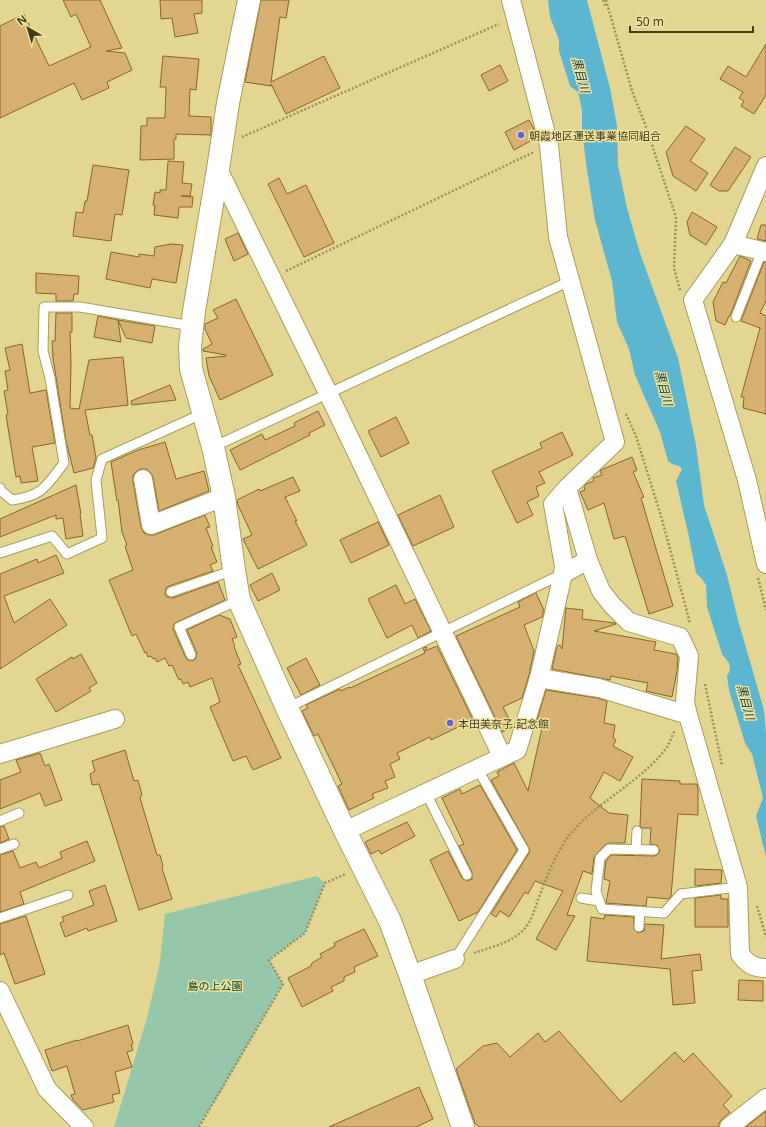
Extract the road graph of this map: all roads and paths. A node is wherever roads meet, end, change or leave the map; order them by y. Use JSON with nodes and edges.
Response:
{"nodes":[{"id":1,"x":249,"y":0,"type":"edge"},
{"id":2,"x":603,"y":0,"type":"edge"},
{"id":3,"x":513,"y":8,"type":"edge"},
{"id":4,"x":610,"y":16,"type":"dead end"},
{"id":5,"x":548,"y":145,"type":"junction"},
{"id":6,"x":222,"y":146,"type":"junction"},
{"id":7,"x":766,"y":166,"type":"edge"},
{"id":8,"x":218,"y":169,"type":"junction"},
{"id":9,"x":733,"y":244,"type":"junction"},
{"id":10,"x":764,"y":252,"type":"edge"},
{"id":11,"x":271,"y":278,"type":"junction"},
{"id":12,"x":570,"y":281,"type":"junction"},
{"id":13,"x":736,"y":317,"type":"dead end"},
{"id":14,"x":192,"y":326,"type":"junction"},
{"id":15,"x":328,"y":393,"type":"junction"},
{"id":16,"x":624,"y":408,"type":"dead end"},
{"id":17,"x":204,"y":413,"type":"junction"},
{"id":18,"x":213,"y":447,"type":"junction"},
{"id":19,"x":143,"y":479,"type":"dead end"},
{"id":20,"x":0,"y":488,"type":"edge"},
{"id":21,"x":567,"y":488,"type":"junction"},
{"id":22,"x":224,"y":498,"type":"junction"},
{"id":23,"x":0,"y":553,"type":"edge"},
{"id":24,"x":588,"y":560,"type":"junction"},
{"id":25,"x":766,"y":564,"type":"edge"},
{"id":26,"x":234,"y":570,"type":"junction"},
{"id":27,"x":563,"y":574,"type":"junction"},
{"id":28,"x":171,"y":592,"type":"dead end"},
{"id":29,"x":239,"y":600,"type":"junction"},
{"id":30,"x":692,"y":630,"type":"dead end"},
{"id":31,"x":443,"y":632,"type":"junction"},
{"id":32,"x":191,"y":655,"type":"dead end"},
{"id":33,"x":539,"y":678,"type":"junction"},
{"id":34,"x":704,"y":682,"type":"dead end"},
{"id":35,"x":287,"y":708,"type":"junction"},
{"id":36,"x":688,"y":715,"type":"junction"},
{"id":37,"x":115,"y":720,"type":"dead end"},
{"id":38,"x":0,"y":754,"type":"edge"},
{"id":39,"x":502,"y":756,"type":"junction"},
{"id":40,"x":477,"y":768,"type":"junction"},
{"id":41,"x":724,"y":772,"type":"dead end"},
{"id":42,"x":426,"y":793,"type":"junction"},
{"id":43,"x":19,"y":813,"type":"dead end"},
{"id":44,"x":0,"y":820,"type":"edge"},
{"id":45,"x":345,"y":831,"type":"junction"},
{"id":46,"x":637,"y":831,"type":"dead end"},
{"id":47,"x":14,"y":844,"type":"dead end"},
{"id":48,"x":0,"y":849,"type":"edge"},
{"id":49,"x":636,"y":850,"type":"junction"},
{"id":50,"x":654,"y":850,"type":"dead end"},
{"id":51,"x":364,"y":866,"type":"junction"},
{"id":52,"x":467,"y":875,"type":"dead end"},
{"id":53,"x":738,"y":887,"type":"junction"},
{"id":54,"x":68,"y":896,"type":"dead end"},
{"id":55,"x":581,"y":898,"type":"dead end"},
{"id":56,"x":755,"y":899,"type":"dead end"},
{"id":57,"x":599,"y":900,"type":"junction"},
{"id":58,"x":640,"y":911,"type":"junction"},
{"id":59,"x":0,"y":918,"type":"edge"},
{"id":60,"x":639,"y":927,"type":"dead end"},
{"id":61,"x":766,"y":937,"type":"edge"},
{"id":62,"x":455,"y":959,"type":"junction"},
{"id":63,"x":766,"y":968,"type":"edge"},
{"id":64,"x":410,"y":975,"type":"junction"},
{"id":65,"x":0,"y":991,"type":"edge"},
{"id":66,"x":766,"y":1098,"type":"edge"},
{"id":67,"x":84,"y":1127,"type":"edge"},
{"id":68,"x":199,"y":1127,"type":"edge"},
{"id":69,"x":463,"y":1127,"type":"edge"},
{"id":70,"x":729,"y":1127,"type":"edge"}],
"edges":[{"from":1,"to":6,"type":"street"},
{"from":2,"to":4,"type":"path"},
{"from":3,"to":5,"type":"street"},
{"from":3,"to":6,"type":"path"},
{"from":5,"to":11,"type":"path"},
{"from":5,"to":12,"type":"street"},
{"from":6,"to":8,"type":"street"},
{"from":7,"to":9,"type":"street"},
{"from":8,"to":11,"type":"street"},
{"from":8,"to":14,"type":"street"},
{"from":9,"to":10,"type":"street"},
{"from":9,"to":25,"type":"street"},
{"from":10,"to":13,"type":"lane"},
{"from":11,"to":15,"type":"street"},
{"from":12,"to":15,"type":"lane"},
{"from":12,"to":21,"type":"street"},
{"from":14,"to":17,"type":"street"},
{"from":14,"to":20,"type":"lane"},
{"from":15,"to":18,"type":"lane"},
{"from":15,"to":31,"type":"street"},
{"from":16,"to":30,"type":"path"},
{"from":17,"to":18,"type":"street"},
{"from":17,"to":23,"type":"lane"},
{"from":18,"to":22,"type":"street"},
{"from":19,"to":22,"type":"street"},
{"from":21,"to":24,"type":"street"},
{"from":21,"to":27,"type":"street"},
{"from":22,"to":26,"type":"street"},
{"from":24,"to":27,"type":"street"},
{"from":24,"to":36,"type":"street"},
{"from":26,"to":28,"type":"lane"},
{"from":26,"to":29,"type":"street"},
{"from":27,"to":31,"type":"lane"},
{"from":27,"to":33,"type":"street"},
{"from":29,"to":32,"type":"lane"},
{"from":29,"to":35,"type":"street"},
{"from":31,"to":35,"type":"lane"},
{"from":31,"to":39,"type":"street"},
{"from":33,"to":36,"type":"street"},
{"from":33,"to":39,"type":"street"},
{"from":34,"to":41,"type":"path"},
{"from":35,"to":45,"type":"street"},
{"from":36,"to":53,"type":"street"},
{"from":36,"to":62,"type":"path"},
{"from":37,"to":38,"type":"street"},
{"from":39,"to":40,"type":"street"},
{"from":40,"to":42,"type":"street"},
{"from":40,"to":62,"type":"lane"},
{"from":42,"to":45,"type":"street"},
{"from":42,"to":52,"type":"lane"},
{"from":43,"to":44,"type":"lane"},
{"from":45,"to":51,"type":"street"},
{"from":46,"to":49,"type":"lane"},
{"from":47,"to":48,"type":"lane"},
{"from":49,"to":50,"type":"lane"},
{"from":49,"to":57,"type":"lane"},
{"from":51,"to":64,"type":"street"},
{"from":51,"to":68,"type":"path"},
{"from":53,"to":58,"type":"lane"},
{"from":53,"to":63,"type":"street"},
{"from":54,"to":59,"type":"lane"},
{"from":55,"to":57,"type":"lane"},
{"from":56,"to":61,"type":"path"},
{"from":57,"to":58,"type":"lane"},
{"from":58,"to":60,"type":"lane"},
{"from":62,"to":64,"type":"street"},
{"from":64,"to":69,"type":"street"},
{"from":65,"to":67,"type":"street"},
{"from":66,"to":70,"type":"street"}]}
